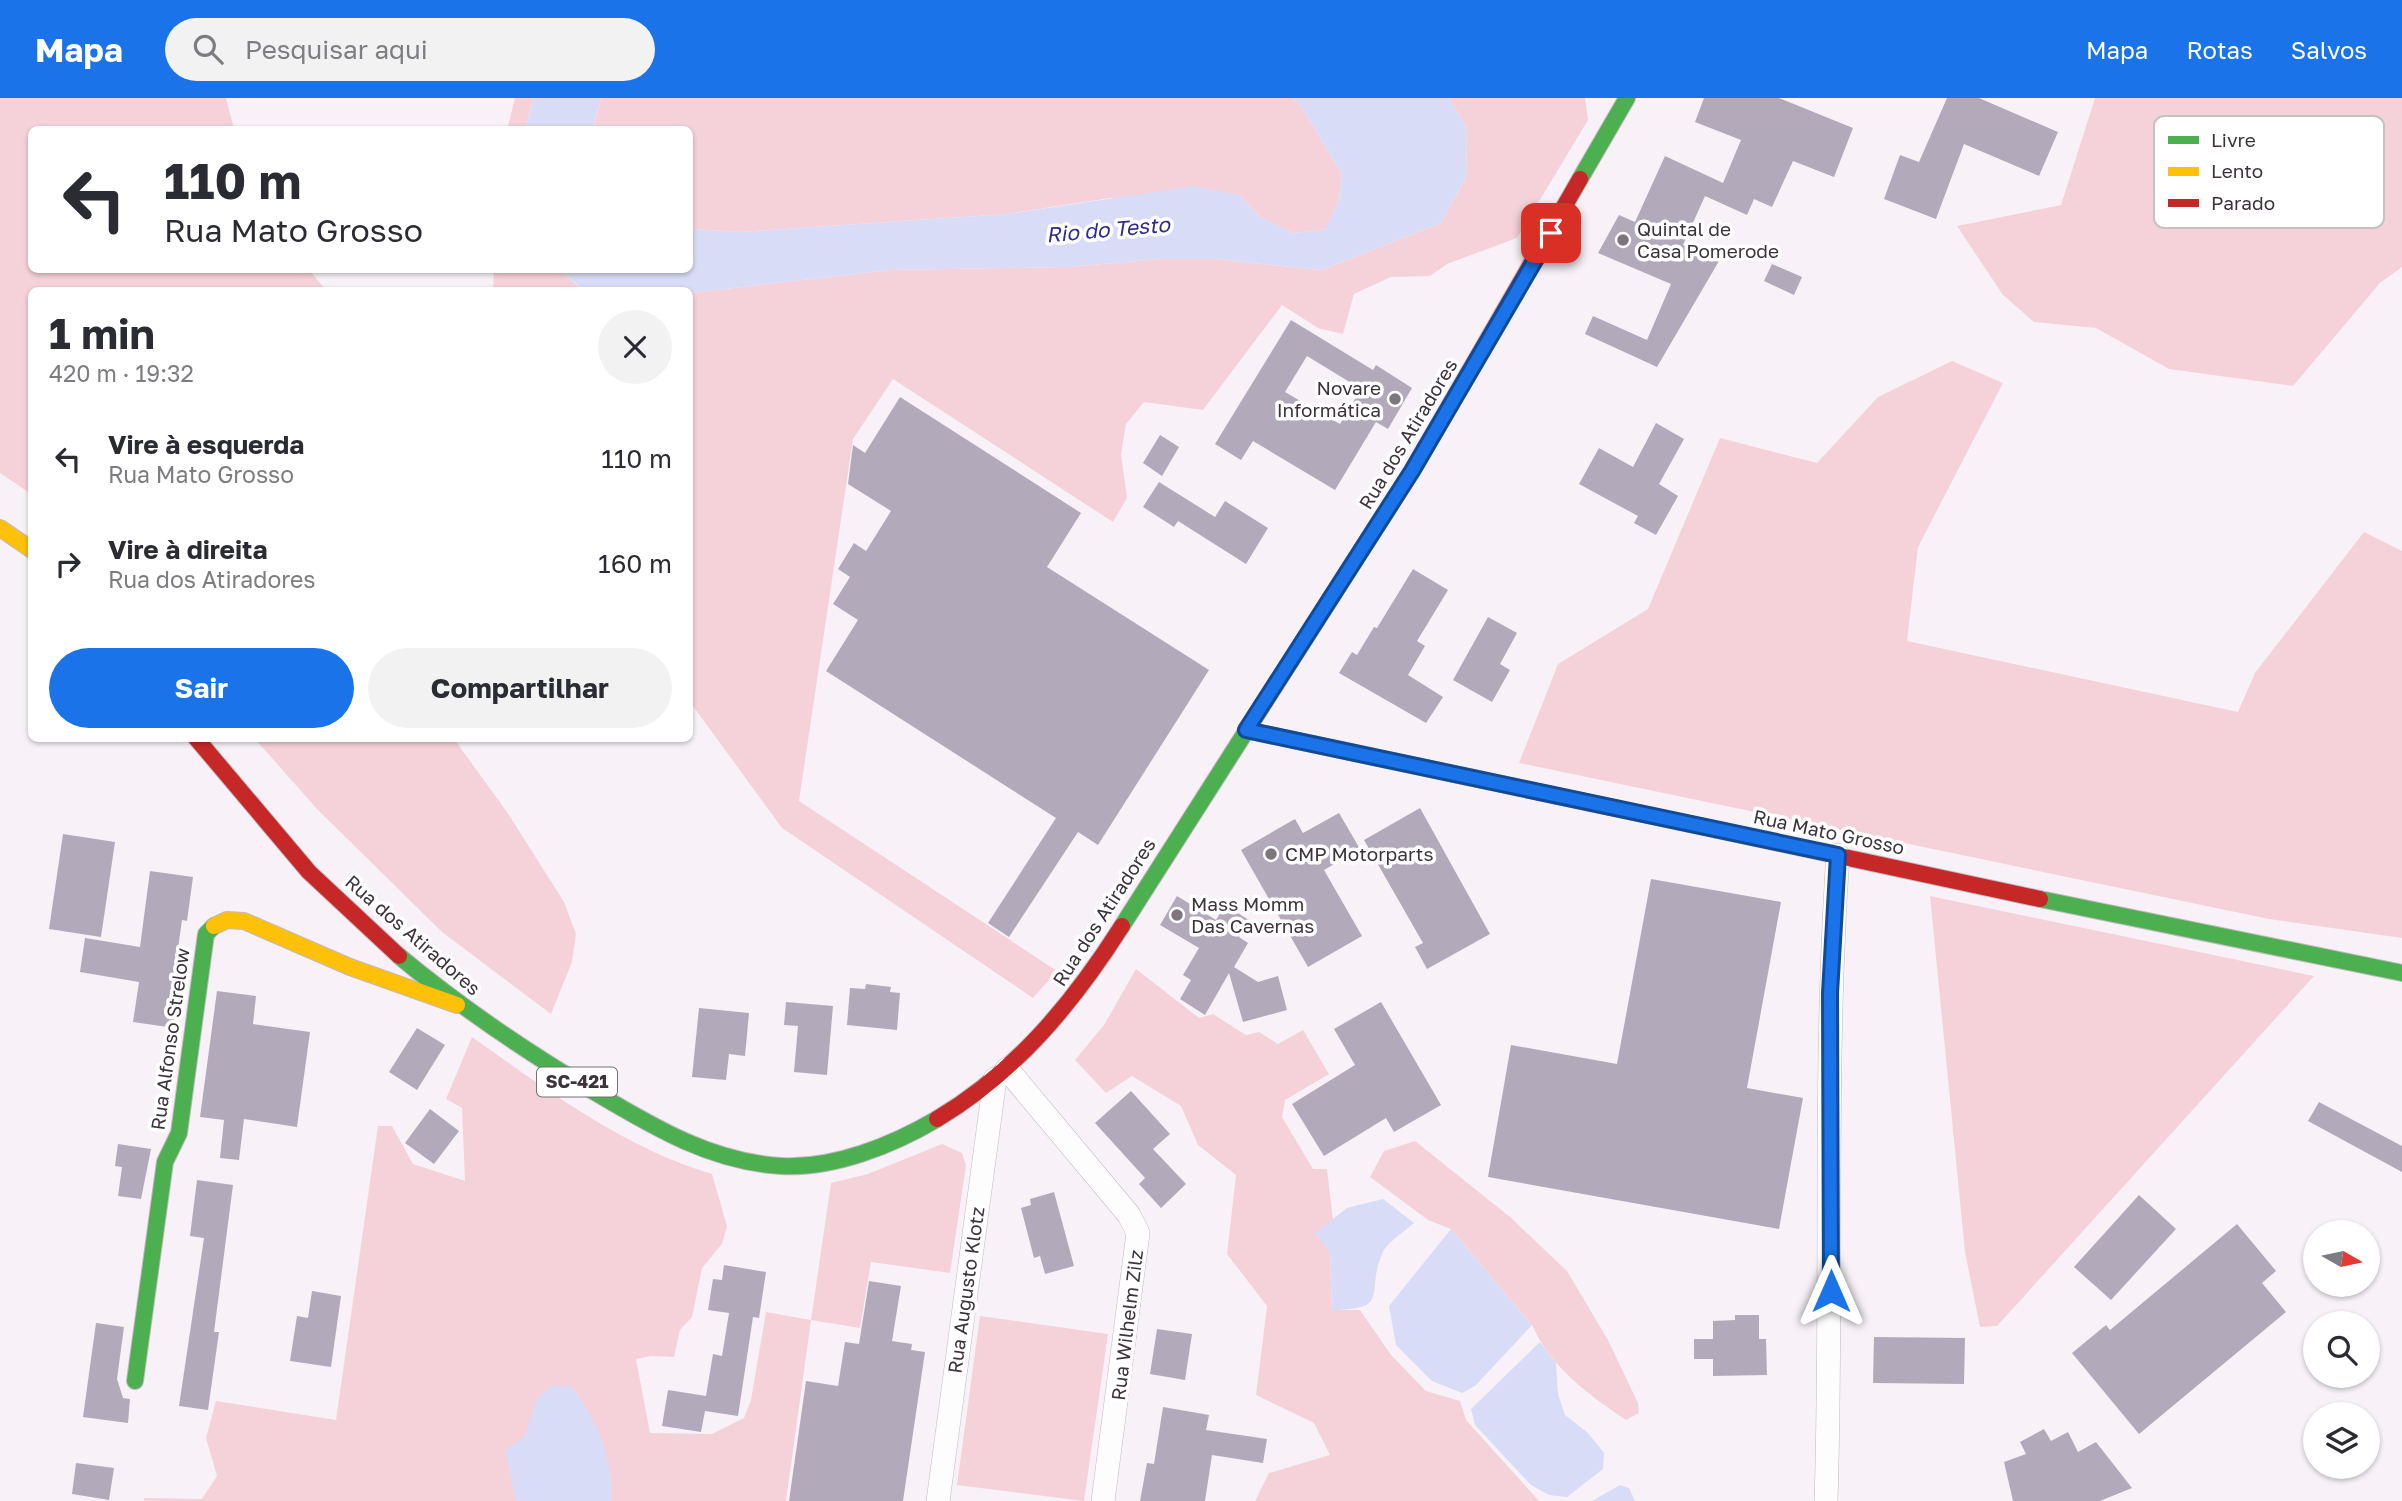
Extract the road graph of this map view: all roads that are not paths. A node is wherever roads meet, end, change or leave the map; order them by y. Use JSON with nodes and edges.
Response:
{"nodes":[{"id":1,"x":1626,"y":98,"type":"edge"},
{"id":2,"x":0,"y":527,"type":"edge"},
{"id":3,"x":28,"y":547,"type":"edge"},
{"id":4,"x":1246,"y":730,"type":"junction"},
{"id":5,"x":199,"y":742,"type":"edge"},
{"id":6,"x":1838,"y":855,"type":"junction"},
{"id":7,"x":2402,"y":973,"type":"edge"},
{"id":8,"x":461,"y":1007,"type":"junction"},
{"id":9,"x":1001,"y":1074,"type":"junction"},
{"id":10,"x":135,"y":1381,"type":"dead end"},
{"id":11,"x":939,"y":1501,"type":"edge"},
{"id":12,"x":1103,"y":1501,"type":"edge"},
{"id":13,"x":1826,"y":1501,"type":"edge"}],
"edges":[{"from":1,"to":4,"type":"main road","name":"Rua dos Atiradores","number":"SC-421"},
{"from":2,"to":3,"type":"main road"},
{"from":4,"to":6,"type":"main road","name":"Rua Mato Grosso"},
{"from":4,"to":9,"type":"main road","name":"Rua dos Atiradores","number":"SC-421"},
{"from":5,"to":8,"type":"main road","name":"Rua dos Atiradores","number":"SC-421"},
{"from":6,"to":7,"type":"main road","name":"Rua Mato Grosso"},
{"from":6,"to":13,"type":"street"},
{"from":8,"to":9,"type":"main road","name":"Rua dos Atiradores","number":"SC-421"},
{"from":8,"to":10,"type":"main road","name":"Rua Alfonso Strelow"},
{"from":9,"to":11,"type":"street","name":"Rua Augusto Klotz"},
{"from":9,"to":12,"type":"street","name":"Rua Wilhelm Zilz"}]}
